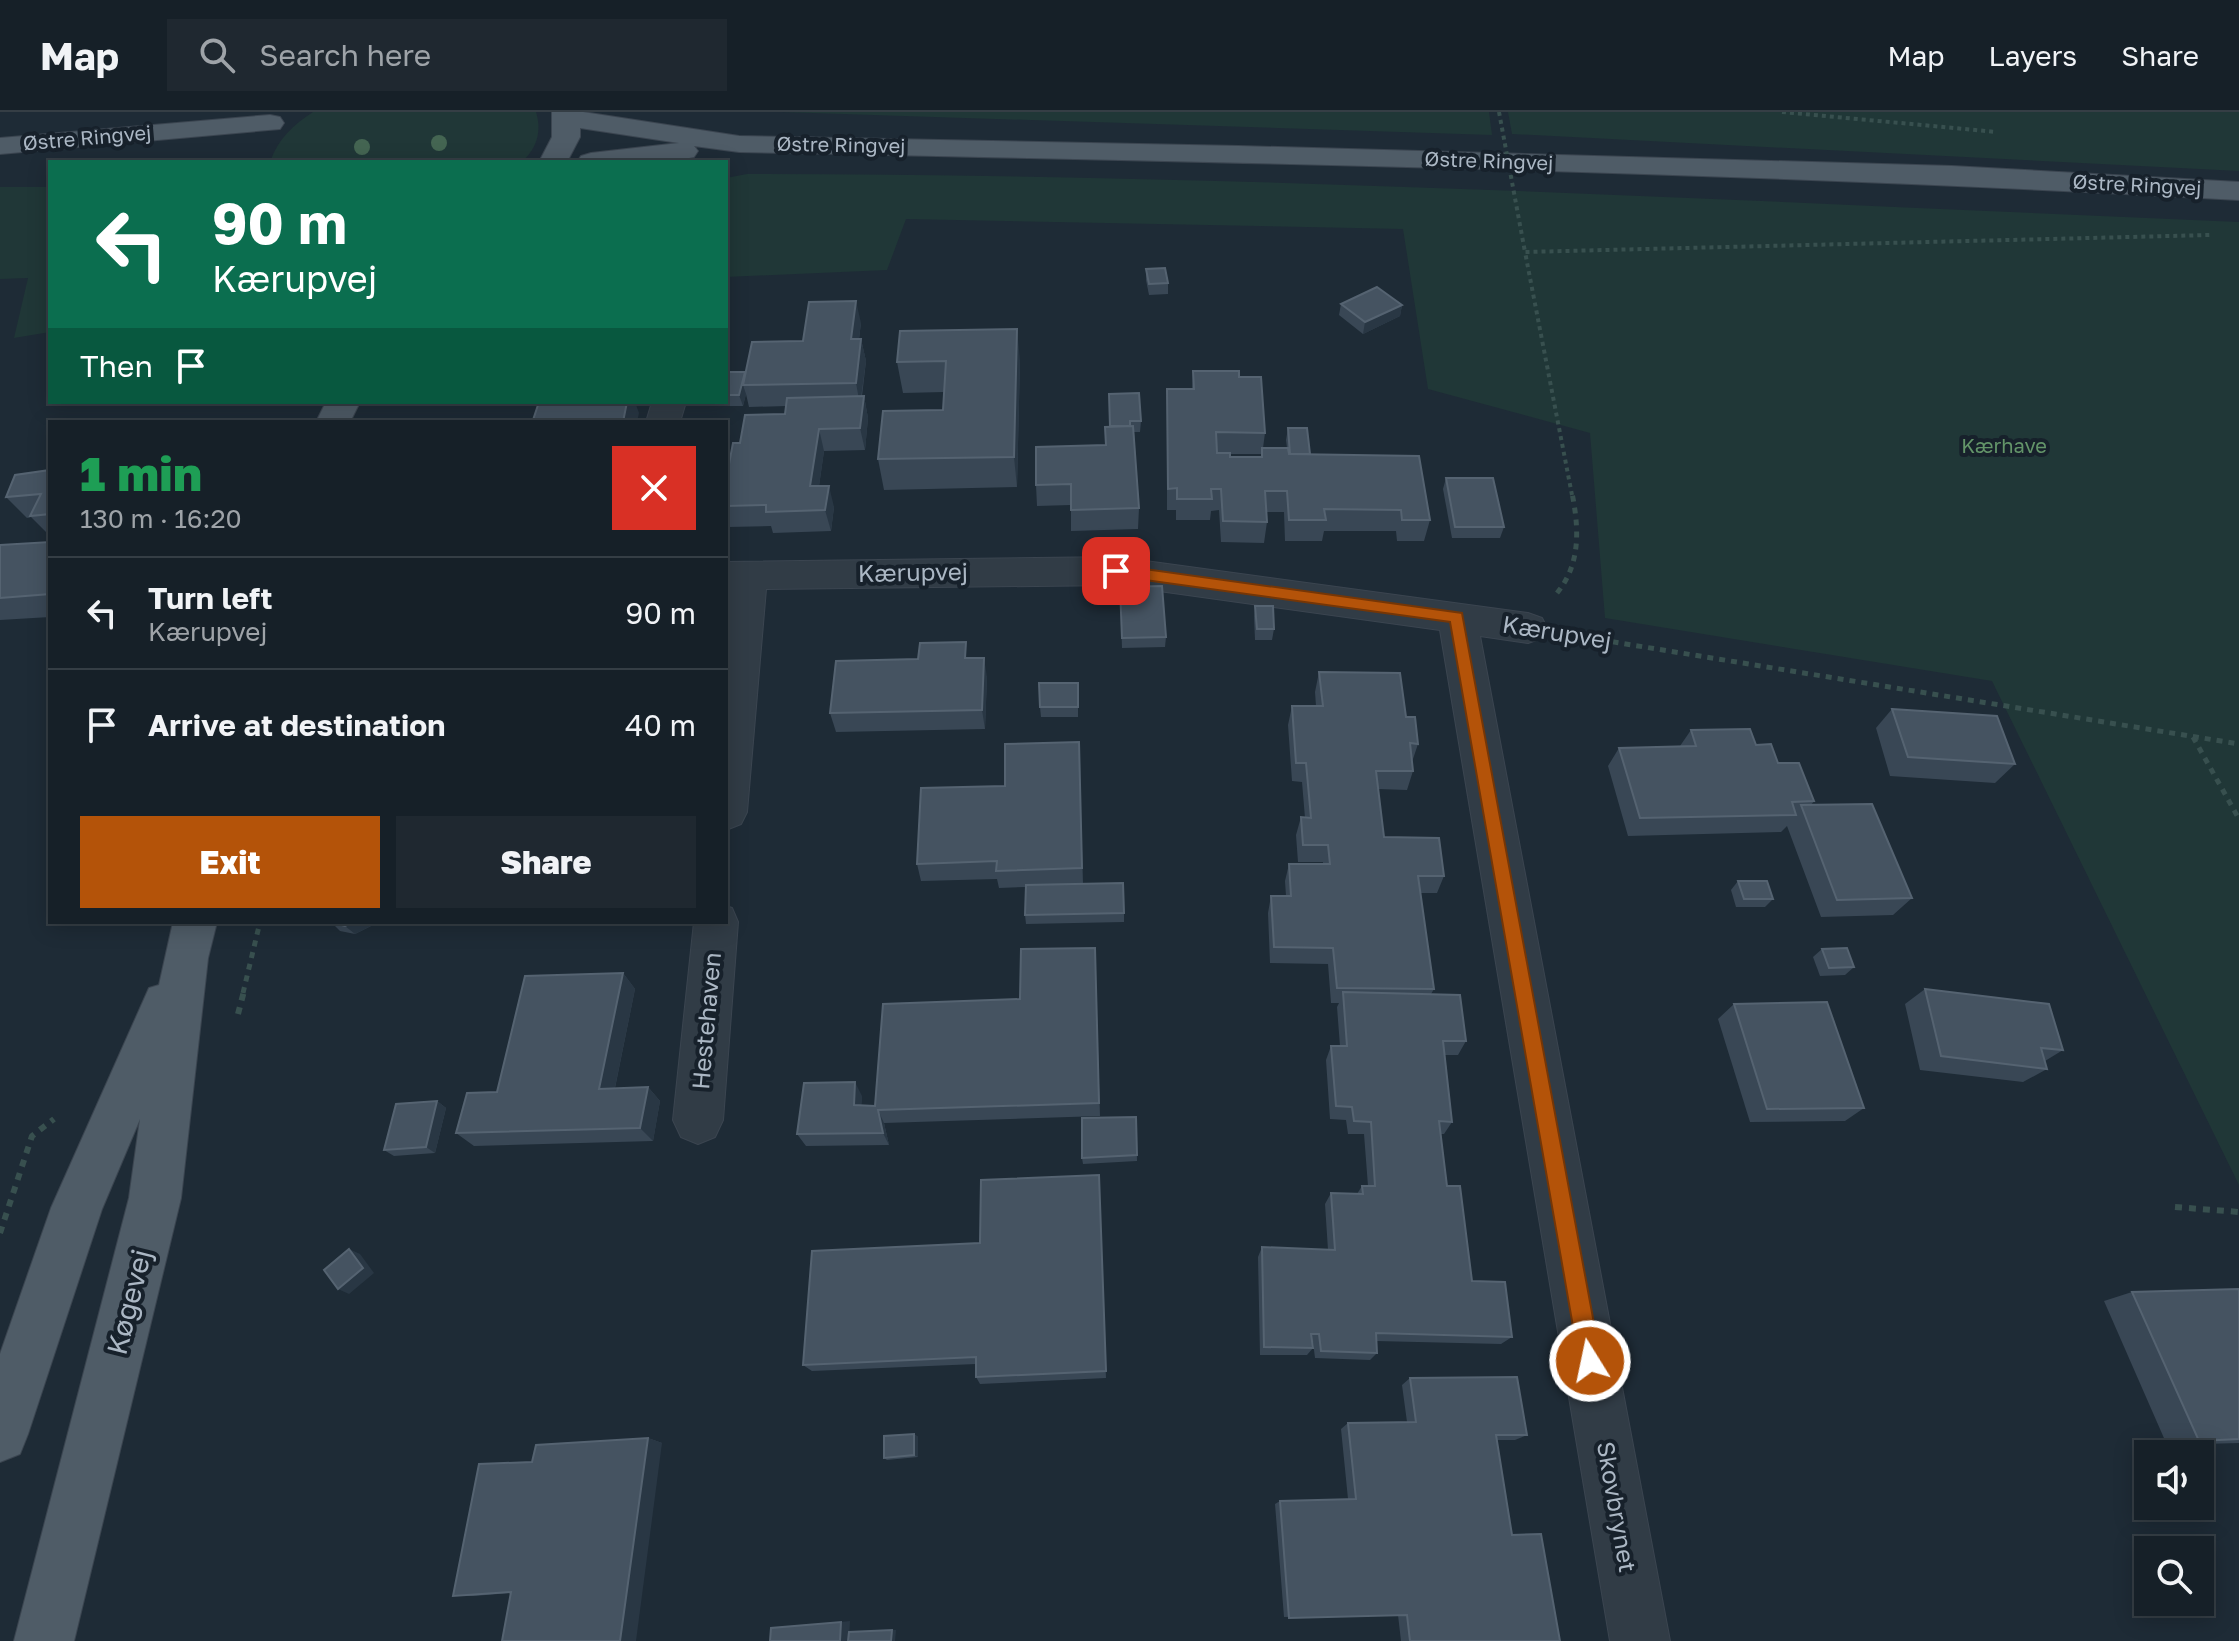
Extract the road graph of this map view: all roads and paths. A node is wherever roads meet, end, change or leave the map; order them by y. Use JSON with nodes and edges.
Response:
{"nodes":[{"id":1,"x":1499,"y":112,"type":"edge"},
{"id":2,"x":567,"y":115,"type":"edge"},
{"id":3,"x":277,"y":117,"type":"edge"},
{"id":4,"x":739,"y":144,"type":"junction"},
{"id":5,"x":0,"y":146,"type":"edge"},
{"id":6,"x":244,"y":156,"type":"dead end"},
{"id":7,"x":160,"y":160,"type":"edge"},
{"id":8,"x":554,"y":160,"type":"edge"},
{"id":9,"x":607,"y":160,"type":"edge"},
{"id":10,"x":2239,"y":191,"type":"edge"},
{"id":11,"x":2223,"y":235,"type":"dead end"},
{"id":12,"x":1525,"y":252,"type":"junction"},
{"id":13,"x":737,"y":576,"type":"edge"},
{"id":14,"x":1457,"y":617,"type":"junction"},
{"id":15,"x":1528,"y":628,"type":"junction"},
{"id":16,"x":2193,"y":736,"type":"junction"},
{"id":17,"x":2239,"y":744,"type":"edge"},
{"id":18,"x":728,"y":769,"type":"edge"},
{"id":19,"x":2239,"y":819,"type":"edge"},
{"id":20,"x":716,"y":924,"type":"edge"},
{"id":21,"x":190,"y":940,"type":"edge"},
{"id":22,"x":698,"y":1120,"type":"dead end"},
{"id":23,"x":2175,"y":1207,"type":"dead end"},
{"id":24,"x":2239,"y":1212,"type":"edge"},
{"id":25,"x":0,"y":1434,"type":"edge"},
{"id":26,"x":44,"y":1641,"type":"edge"},
{"id":27,"x":1640,"y":1641,"type":"edge"}],
"edges":[{"from":1,"to":12,"type":"path","bridge":true},
{"from":2,"to":4,"type":"main road","name":"Østre Ringvej"},
{"from":2,"to":8,"type":"main road"},
{"from":3,"to":5,"type":"main road","name":"Østre Ringvej"},
{"from":3,"to":6,"type":"main road"},
{"from":4,"to":9,"type":"main road","name":"Østre Ringvej"},
{"from":4,"to":10,"type":"main road","name":"Østre Ringvej"},
{"from":5,"to":7,"type":"main road","name":"Østre Ringvej"},
{"from":11,"to":12,"type":"path"},
{"from":12,"to":15,"type":"path"},
{"from":13,"to":14,"type":"street","name":"Kærupvej"},
{"from":13,"to":18,"type":"street"},
{"from":14,"to":15,"type":"street","name":"Kærupvej"},
{"from":14,"to":27,"type":"street","name":"Skovbrynet"},
{"from":15,"to":16,"type":"path","name":"Kærupvej"},
{"from":16,"to":17,"type":"path","name":"Kærupvej"},
{"from":16,"to":19,"type":"path"},
{"from":20,"to":22,"type":"street","name":"Hestehaven"},
{"from":21,"to":25,"type":"main road","name":"Køgevej"},
{"from":21,"to":26,"type":"main road","name":"Køgevej"},
{"from":23,"to":24,"type":"path"}]}
